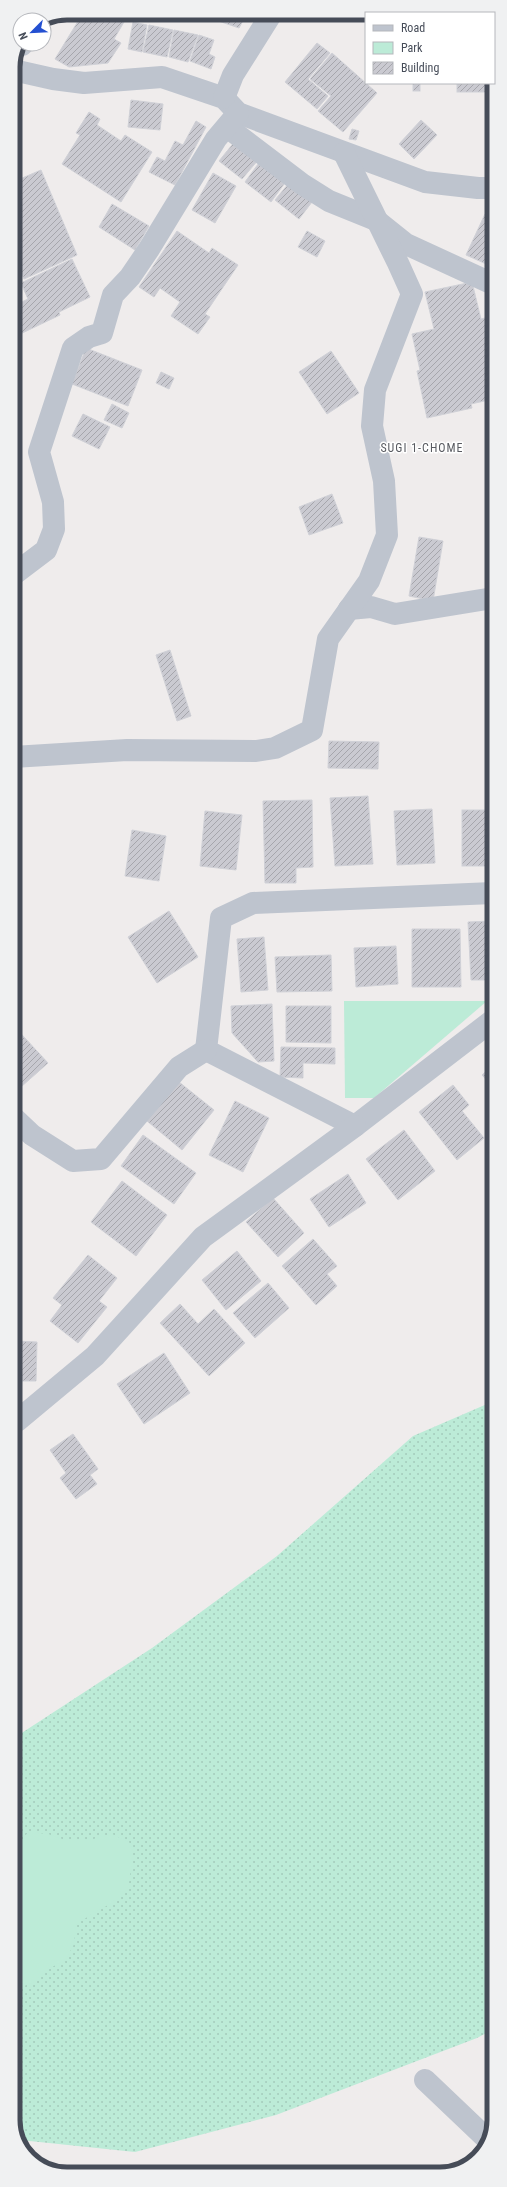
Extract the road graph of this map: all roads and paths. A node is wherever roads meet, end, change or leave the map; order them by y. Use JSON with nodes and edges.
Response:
{"nodes":[{"id":1,"x":268,"y":20,"type":"edge"},
{"id":2,"x":20,"y":72,"type":"edge"},
{"id":3,"x":230,"y":113,"type":"junction"},
{"id":4,"x":344,"y":153,"type":"junction"},
{"id":5,"x":487,"y":187,"type":"edge"},
{"id":6,"x":376,"y":220,"type":"junction"},
{"id":7,"x":487,"y":281,"type":"edge"},
{"id":8,"x":20,"y":570,"type":"edge"},
{"id":9,"x":487,"y":599,"type":"edge"},
{"id":10,"x":349,"y":609,"type":"junction"},
{"id":11,"x":20,"y":757,"type":"edge"},
{"id":12,"x":487,"y":893,"type":"edge"},
{"id":13,"x":487,"y":1025,"type":"edge"},
{"id":14,"x":206,"y":1050,"type":"junction"},
{"id":15,"x":20,"y":1124,"type":"edge"},
{"id":16,"x":355,"y":1126,"type":"junction"},
{"id":17,"x":20,"y":1418,"type":"edge"},
{"id":18,"x":425,"y":2080,"type":"dead end"},
{"id":19,"x":484,"y":2136,"type":"edge"}],
"edges":[{"from":1,"to":3,"type":"street"},
{"from":2,"to":3,"type":"street"},
{"from":3,"to":4,"type":"street"},
{"from":3,"to":6,"type":"street"},
{"from":3,"to":8,"type":"street"},
{"from":4,"to":5,"type":"street"},
{"from":4,"to":6,"type":"street"},
{"from":6,"to":7,"type":"street"},
{"from":6,"to":10,"type":"street"},
{"from":9,"to":10,"type":"street"},
{"from":10,"to":11,"type":"street"},
{"from":12,"to":14,"type":"street"},
{"from":13,"to":16,"type":"street"},
{"from":14,"to":15,"type":"street"},
{"from":14,"to":16,"type":"street"},
{"from":16,"to":17,"type":"street"},
{"from":18,"to":19,"type":"street"}]}
